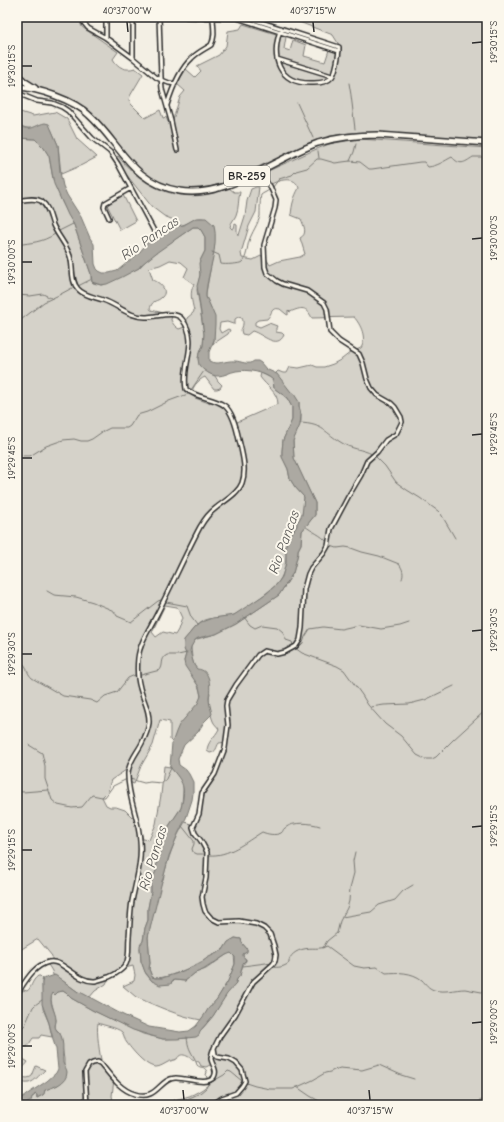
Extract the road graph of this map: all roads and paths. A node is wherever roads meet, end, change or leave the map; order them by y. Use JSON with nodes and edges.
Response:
{"nodes":[{"id":1,"x":82,"y":17,"type":"edge"},
{"id":2,"x":106,"y":17,"type":"edge"},
{"id":3,"x":133,"y":17,"type":"edge"},
{"id":4,"x":159,"y":17,"type":"edge"},
{"id":5,"x":187,"y":17,"type":"edge"},
{"id":6,"x":213,"y":17,"type":"edge"},
{"id":7,"x":227,"y":17,"type":"edge"},
{"id":8,"x":246,"y":17,"type":"edge"},
{"id":9,"x":281,"y":30,"type":"junction"},
{"id":10,"x":106,"y":38,"type":"junction"},
{"id":11,"x":134,"y":58,"type":"junction"},
{"id":12,"x":277,"y":59,"type":"junction"},
{"id":13,"x":17,"y":74,"type":"edge"},
{"id":14,"x":332,"y":76,"type":"junction"},
{"id":15,"x":161,"y":80,"type":"junction"},
{"id":16,"x":175,"y":84,"type":"junction"},
{"id":17,"x":17,"y":87,"type":"edge"},
{"id":18,"x":38,"y":90,"type":"junction"},
{"id":19,"x":17,"y":93,"type":"edge"},
{"id":20,"x":167,"y":105,"type":"junction"},
{"id":21,"x":487,"y":143,"type":"edge"},
{"id":22,"x":177,"y":150,"type":"dead end"},
{"id":23,"x":242,"y":179,"type":"junction"},
{"id":24,"x":131,"y":188,"type":"junction"},
{"id":25,"x":17,"y":201,"type":"edge"},
{"id":26,"x":110,"y":218,"type":"dead end"},
{"id":27,"x":154,"y":232,"type":"dead end"},
{"id":28,"x":17,"y":994,"type":"edge"},
{"id":29,"x":214,"y":1048,"type":"junction"},
{"id":30,"x":87,"y":1105,"type":"edge"},
{"id":31,"x":212,"y":1105,"type":"edge"}],
"edges":[{"from":1,"to":10,"type":"street"},
{"from":2,"to":10,"type":"street"},
{"from":3,"to":11,"type":"street"},
{"from":4,"to":15,"type":"street"},
{"from":5,"to":6,"type":"street"},
{"from":6,"to":7,"type":"street"},
{"from":6,"to":16,"type":"street"},
{"from":7,"to":9,"type":"street"},
{"from":8,"to":9,"type":"street"},
{"from":9,"to":12,"type":"street"},
{"from":9,"to":14,"type":"street"},
{"from":10,"to":11,"type":"street"},
{"from":11,"to":15,"type":"street"},
{"from":12,"to":14,"type":"street"},
{"from":12,"to":14,"type":"street"},
{"from":13,"to":18,"type":"highway","number":"BR-259"},
{"from":15,"to":16,"type":"street"},
{"from":15,"to":20,"type":"street"},
{"from":16,"to":20,"type":"street"},
{"from":17,"to":18,"type":"highway","number":"BR-259"},
{"from":18,"to":23,"type":"highway","number":"BR-259"},
{"from":19,"to":24,"type":"street"},
{"from":20,"to":22,"type":"street"},
{"from":21,"to":23,"type":"highway","number":"BR-259"},
{"from":23,"to":29,"type":"street"},
{"from":24,"to":26,"type":"street"},
{"from":24,"to":27,"type":"street"},
{"from":25,"to":28,"type":"street"},
{"from":29,"to":30,"type":"street"},
{"from":29,"to":31,"type":"street"}]}
